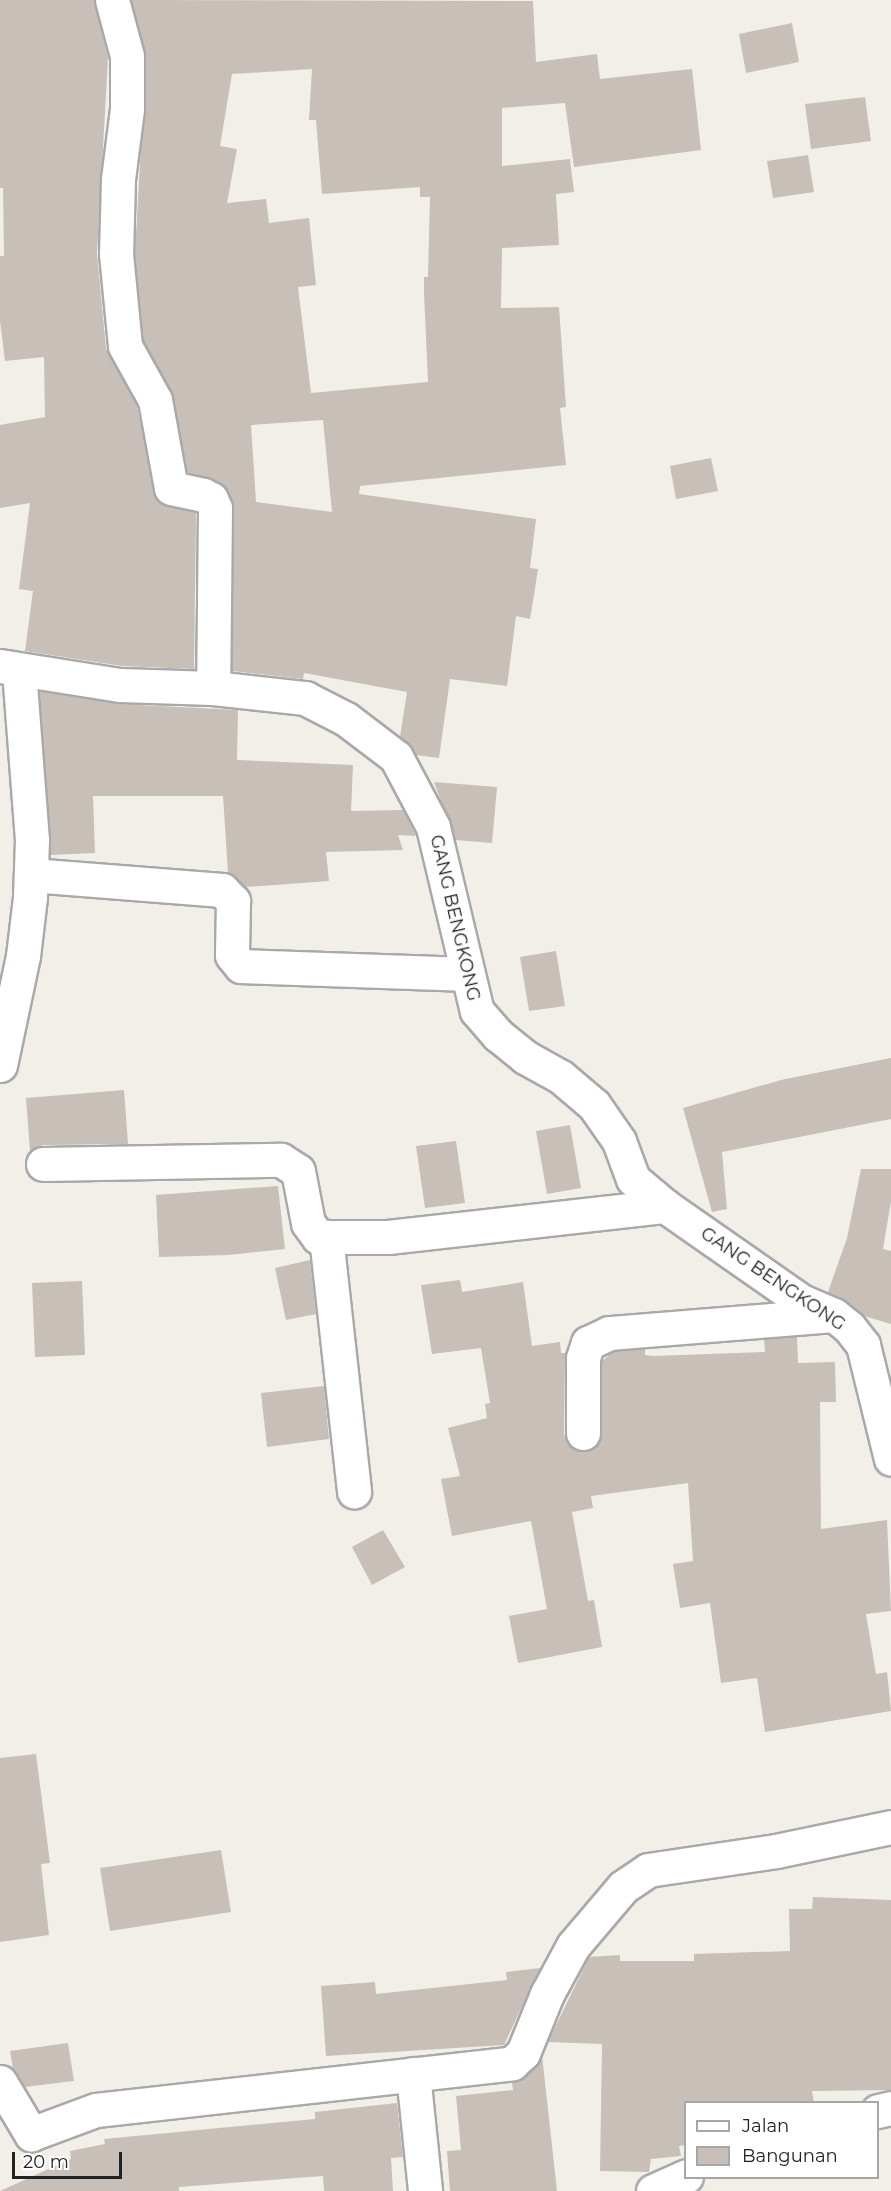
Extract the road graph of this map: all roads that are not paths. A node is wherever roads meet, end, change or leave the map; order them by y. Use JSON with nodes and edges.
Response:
{"nodes":[{"id":1,"x":112,"y":0,"type":"edge"},
{"id":2,"x":10,"y":668,"type":"edge"},
{"id":3,"x":213,"y":688,"type":"junction"},
{"id":4,"x":31,"y":875,"type":"junction"},
{"id":5,"x":466,"y":974,"type":"junction"},
{"id":6,"x":0,"y":1065,"type":"edge"},
{"id":7,"x":43,"y":1164,"type":"dead end"},
{"id":8,"x":665,"y":1206,"type":"junction"},
{"id":9,"x":326,"y":1237,"type":"junction"},
{"id":10,"x":834,"y":1315,"type":"junction"},
{"id":11,"x":891,"y":1351,"type":"edge"},
{"id":12,"x":874,"y":1381,"type":"junction"},
{"id":13,"x":583,"y":1433,"type":"dead end"},
{"id":14,"x":891,"y":1459,"type":"edge"},
{"id":15,"x":354,"y":1491,"type":"dead end"},
{"id":16,"x":891,"y":1827,"type":"edge"},
{"id":17,"x":413,"y":2074,"type":"junction"},
{"id":18,"x":0,"y":2082,"type":"edge"},
{"id":19,"x":684,"y":2177,"type":"edge"},
{"id":20,"x":425,"y":2191,"type":"edge"},
{"id":21,"x":653,"y":2191,"type":"edge"}],
"edges":[{"from":1,"to":3,"type":"street"},
{"from":2,"to":3,"type":"street","name":"GANG BENGKONG"},
{"from":2,"to":4,"type":"street"},
{"from":3,"to":5,"type":"street","name":"GANG BENGKONG"},
{"from":4,"to":5,"type":"street"},
{"from":4,"to":6,"type":"street"},
{"from":5,"to":8,"type":"street","name":"GANG BENGKONG"},
{"from":7,"to":9,"type":"street"},
{"from":8,"to":9,"type":"street"},
{"from":8,"to":10,"type":"street","name":"GANG BENGKONG"},
{"from":9,"to":15,"type":"street"},
{"from":10,"to":12,"type":"street","name":"GANG BENGKONG"},
{"from":10,"to":13,"type":"street"},
{"from":11,"to":12,"type":"street"},
{"from":12,"to":14,"type":"street","name":"GANG BENGKONG"},
{"from":16,"to":17,"type":"street"},
{"from":17,"to":18,"type":"street"},
{"from":17,"to":20,"type":"street"},
{"from":19,"to":21,"type":"street"}]}
